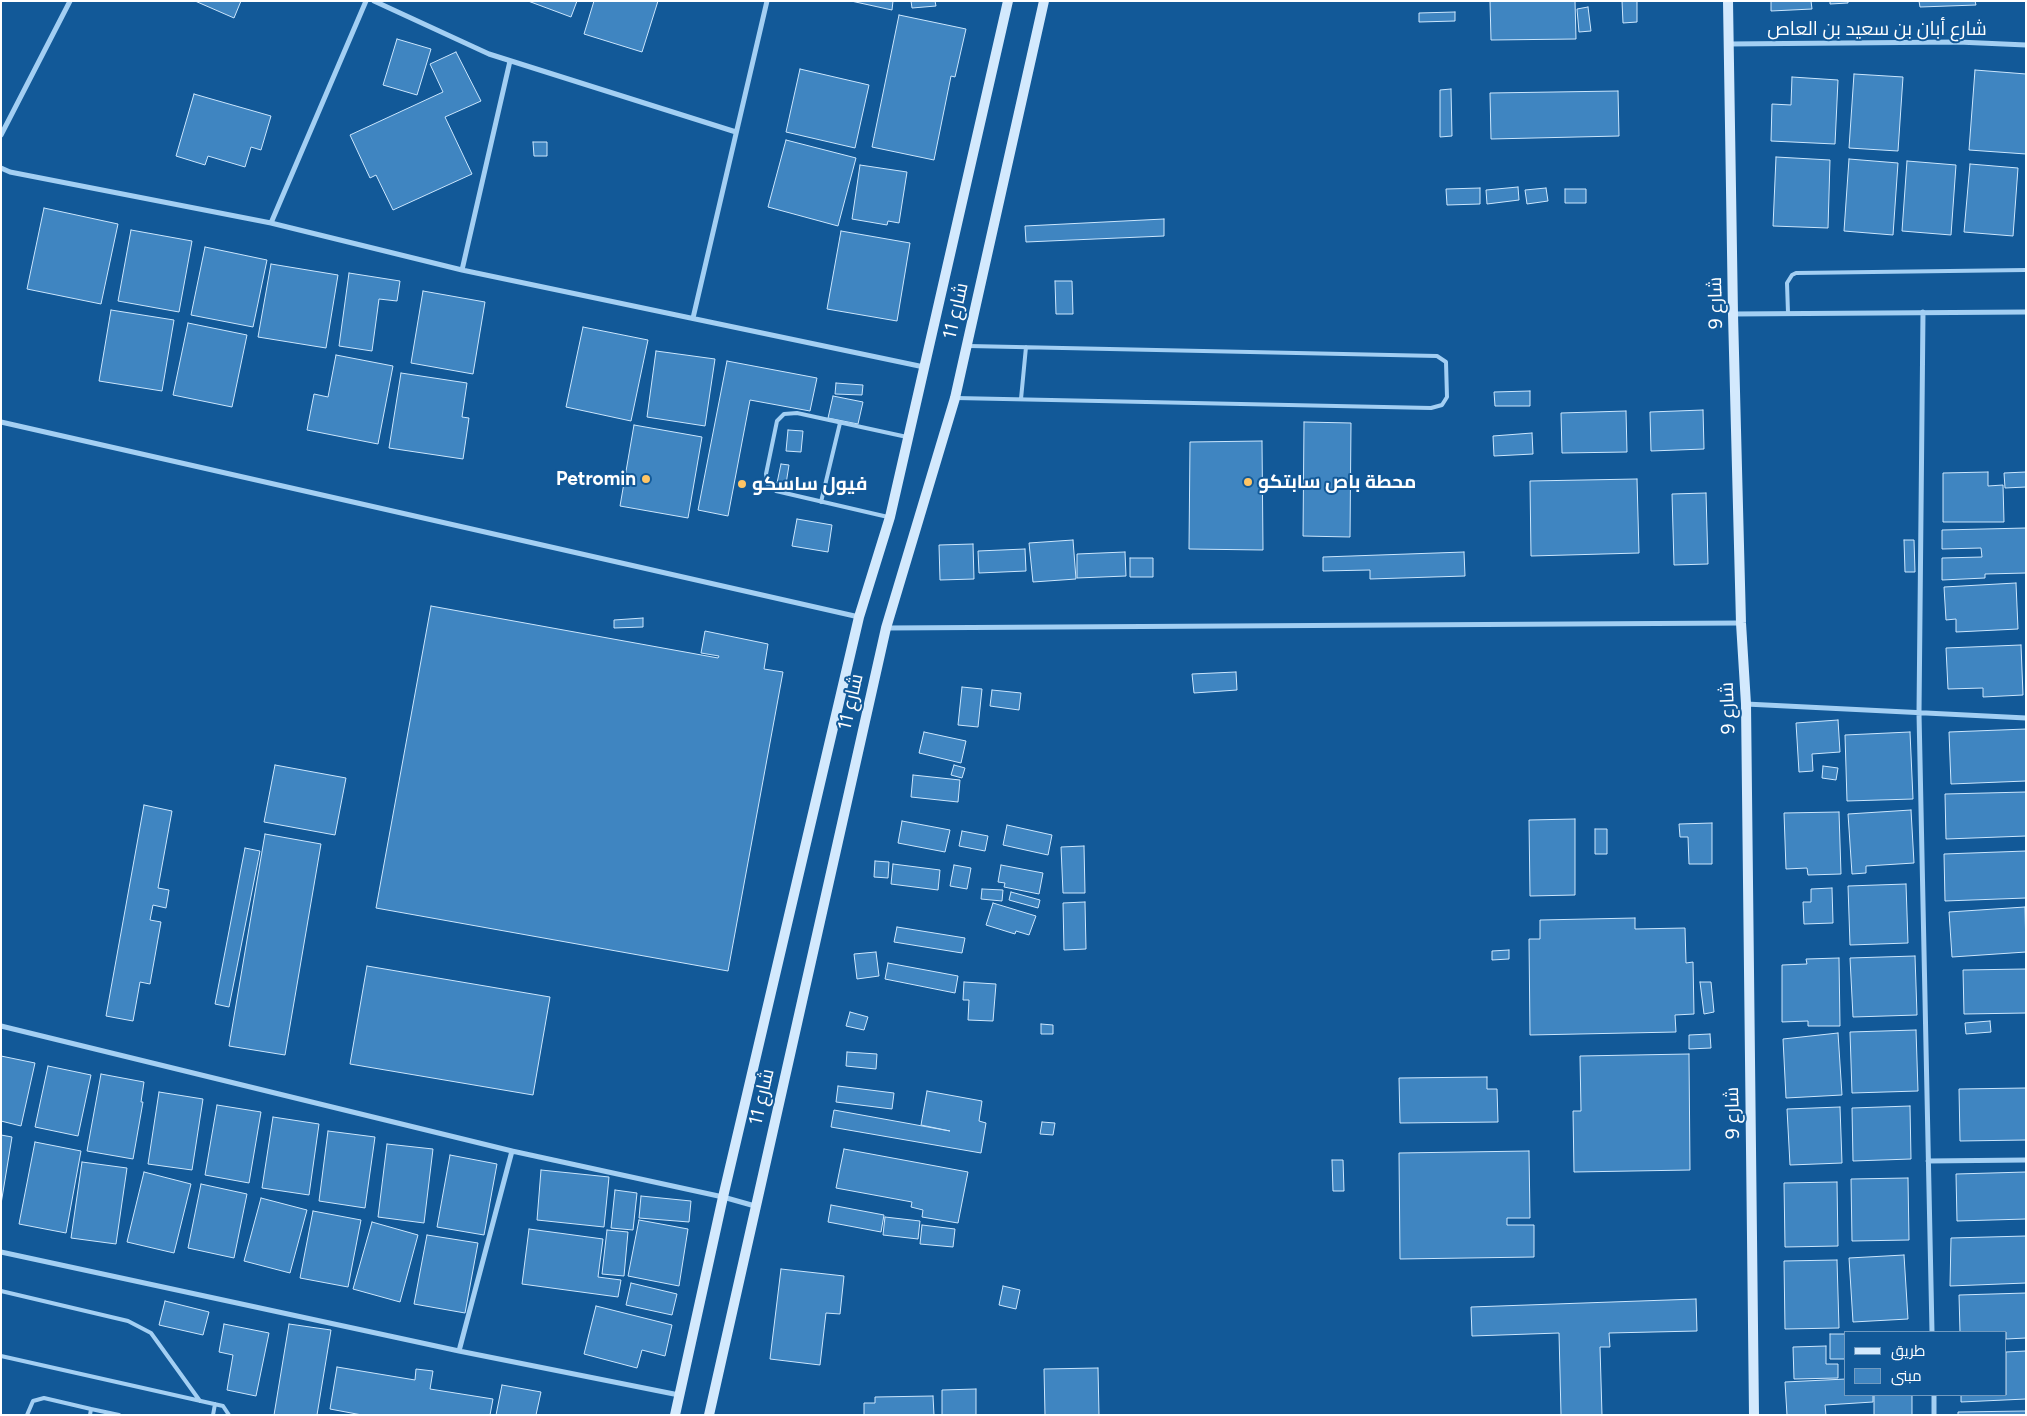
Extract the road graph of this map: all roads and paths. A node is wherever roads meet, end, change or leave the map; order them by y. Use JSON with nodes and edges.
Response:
{"nodes":[{"id":1,"x":70,"y":1,"type":"edge"},
{"id":2,"x":366,"y":1,"type":"edge"},
{"id":3,"x":374,"y":1,"type":"edge"},
{"id":4,"x":767,"y":1,"type":"edge"},
{"id":5,"x":1008,"y":1,"type":"edge"},
{"id":6,"x":1044,"y":1,"type":"edge"},
{"id":7,"x":1728,"y":1,"type":"edge"},
{"id":8,"x":1729,"y":44,"type":"junction"},
{"id":9,"x":2026,"y":45,"type":"edge"},
{"id":10,"x":510,"y":61,"type":"junction"},
{"id":11,"x":736,"y":132,"type":"junction"},
{"id":12,"x":1,"y":135,"type":"edge"},
{"id":13,"x":1,"y":168,"type":"edge"},
{"id":14,"x":270,"y":223,"type":"junction"},
{"id":15,"x":462,"y":270,"type":"junction"},
{"id":16,"x":2026,"y":270,"type":"edge"},
{"id":17,"x":1923,"y":312,"type":"junction"},
{"id":18,"x":2026,"y":312,"type":"edge"},
{"id":19,"x":1788,"y":313,"type":"junction"},
{"id":20,"x":1733,"y":314,"type":"junction"},
{"id":21,"x":693,"y":318,"type":"junction"},
{"id":22,"x":967,"y":346,"type":"junction"},
{"id":23,"x":1026,"y":347,"type":"junction"},
{"id":24,"x":924,"y":367,"type":"junction"},
{"id":25,"x":955,"y":398,"type":"junction"},
{"id":26,"x":1021,"y":399,"type":"junction"},
{"id":27,"x":1,"y":422,"type":"edge"},
{"id":28,"x":840,"y":423,"type":"junction"},
{"id":29,"x":908,"y":438,"type":"junction"},
{"id":30,"x":821,"y":502,"type":"junction"},
{"id":31,"x":890,"y":517,"type":"junction"},
{"id":32,"x":858,"y":617,"type":"junction"},
{"id":33,"x":1742,"y":623,"type":"junction"},
{"id":34,"x":886,"y":628,"type":"junction"},
{"id":35,"x":1746,"y":704,"type":"junction"},
{"id":36,"x":1919,"y":713,"type":"junction"},
{"id":37,"x":2026,"y":718,"type":"edge"},
{"id":38,"x":1,"y":1026,"type":"edge"},
{"id":39,"x":512,"y":1152,"type":"junction"},
{"id":40,"x":2026,"y":1160,"type":"edge"},
{"id":41,"x":1928,"y":1161,"type":"junction"},
{"id":42,"x":723,"y":1197,"type":"junction"},
{"id":43,"x":755,"y":1206,"type":"junction"},
{"id":44,"x":1,"y":1252,"type":"edge"},
{"id":45,"x":1,"y":1291,"type":"edge"},
{"id":46,"x":1932,"y":1331,"type":"edge"},
{"id":47,"x":459,"y":1351,"type":"junction"},
{"id":48,"x":1,"y":1356,"type":"edge"},
{"id":49,"x":680,"y":1395,"type":"junction"},
{"id":50,"x":1934,"y":1396,"type":"edge"},
{"id":51,"x":200,"y":1401,"type":"junction"},
{"id":52,"x":215,"y":1404,"type":"junction"},
{"id":53,"x":91,"y":1408,"type":"junction"},
{"id":54,"x":27,"y":1415,"type":"edge"},
{"id":55,"x":90,"y":1415,"type":"edge"},
{"id":56,"x":119,"y":1415,"type":"edge"},
{"id":57,"x":213,"y":1415,"type":"edge"},
{"id":58,"x":229,"y":1415,"type":"edge"},
{"id":59,"x":675,"y":1415,"type":"edge"},
{"id":60,"x":708,"y":1415,"type":"edge"},
{"id":61,"x":1754,"y":1415,"type":"edge"},
{"id":62,"x":1934,"y":1415,"type":"edge"}],
"edges":[{"from":1,"to":12,"type":"street"},
{"from":2,"to":14,"type":"street"},
{"from":3,"to":10,"type":"street"},
{"from":4,"to":11,"type":"street"},
{"from":5,"to":24,"type":"street","name":"شارع 11"},
{"from":6,"to":22,"type":"street","name":"شارع 11"},
{"from":7,"to":8,"type":"street","name":"شارع 9"},
{"from":8,"to":9,"type":"street","name":"شارع أبان بن سعيد بن العاص"},
{"from":8,"to":20,"type":"street","name":"شارع 9"},
{"from":10,"to":11,"type":"street"},
{"from":10,"to":15,"type":"street"},
{"from":11,"to":21,"type":"street"},
{"from":13,"to":14,"type":"street"},
{"from":14,"to":15,"type":"street"},
{"from":15,"to":21,"type":"street"},
{"from":16,"to":19,"type":"lane"},
{"from":17,"to":18,"type":"street"},
{"from":17,"to":19,"type":"street"},
{"from":17,"to":36,"type":"street"},
{"from":19,"to":20,"type":"street"},
{"from":20,"to":33,"type":"street","name":"شارع 9"},
{"from":21,"to":24,"type":"street"},
{"from":22,"to":23,"type":"lane"},
{"from":22,"to":25,"type":"street","name":"شارع 11"},
{"from":23,"to":26,"type":"lane"},
{"from":23,"to":26,"type":"lane"},
{"from":24,"to":29,"type":"street","name":"شارع 11"},
{"from":25,"to":26,"type":"lane"},
{"from":25,"to":34,"type":"street","name":"شارع 11"},
{"from":27,"to":32,"type":"street"},
{"from":28,"to":29,"type":"lane"},
{"from":28,"to":30,"type":"lane"},
{"from":28,"to":30,"type":"lane"},
{"from":29,"to":31,"type":"street","name":"شارع 11"},
{"from":30,"to":31,"type":"lane"},
{"from":31,"to":32,"type":"street","name":"شارع 11"},
{"from":32,"to":42,"type":"street","name":"شارع 11"},
{"from":33,"to":34,"type":"street"},
{"from":33,"to":35,"type":"street","name":"شارع 9"},
{"from":34,"to":43,"type":"street","name":"شارع 11"},
{"from":35,"to":36,"type":"street"},
{"from":35,"to":61,"type":"street","name":"شارع 9"},
{"from":36,"to":37,"type":"street"},
{"from":36,"to":41,"type":"street"},
{"from":38,"to":39,"type":"street"},
{"from":39,"to":42,"type":"street"},
{"from":39,"to":47,"type":"street"},
{"from":40,"to":41,"type":"street"},
{"from":41,"to":46,"type":"street"},
{"from":42,"to":43,"type":"street"},
{"from":42,"to":49,"type":"street","name":"شارع 11"},
{"from":43,"to":60,"type":"street","name":"شارع 11"},
{"from":44,"to":47,"type":"street"},
{"from":45,"to":51,"type":"lane"},
{"from":47,"to":49,"type":"street"},
{"from":48,"to":51,"type":"lane"},
{"from":49,"to":59,"type":"street","name":"شارع 11"},
{"from":50,"to":62,"type":"street"},
{"from":51,"to":52,"type":"lane"},
{"from":52,"to":57,"type":"lane"},
{"from":52,"to":58,"type":"lane"},
{"from":53,"to":54,"type":"lane"},
{"from":53,"to":55,"type":"lane"},
{"from":53,"to":56,"type":"lane"}]}
